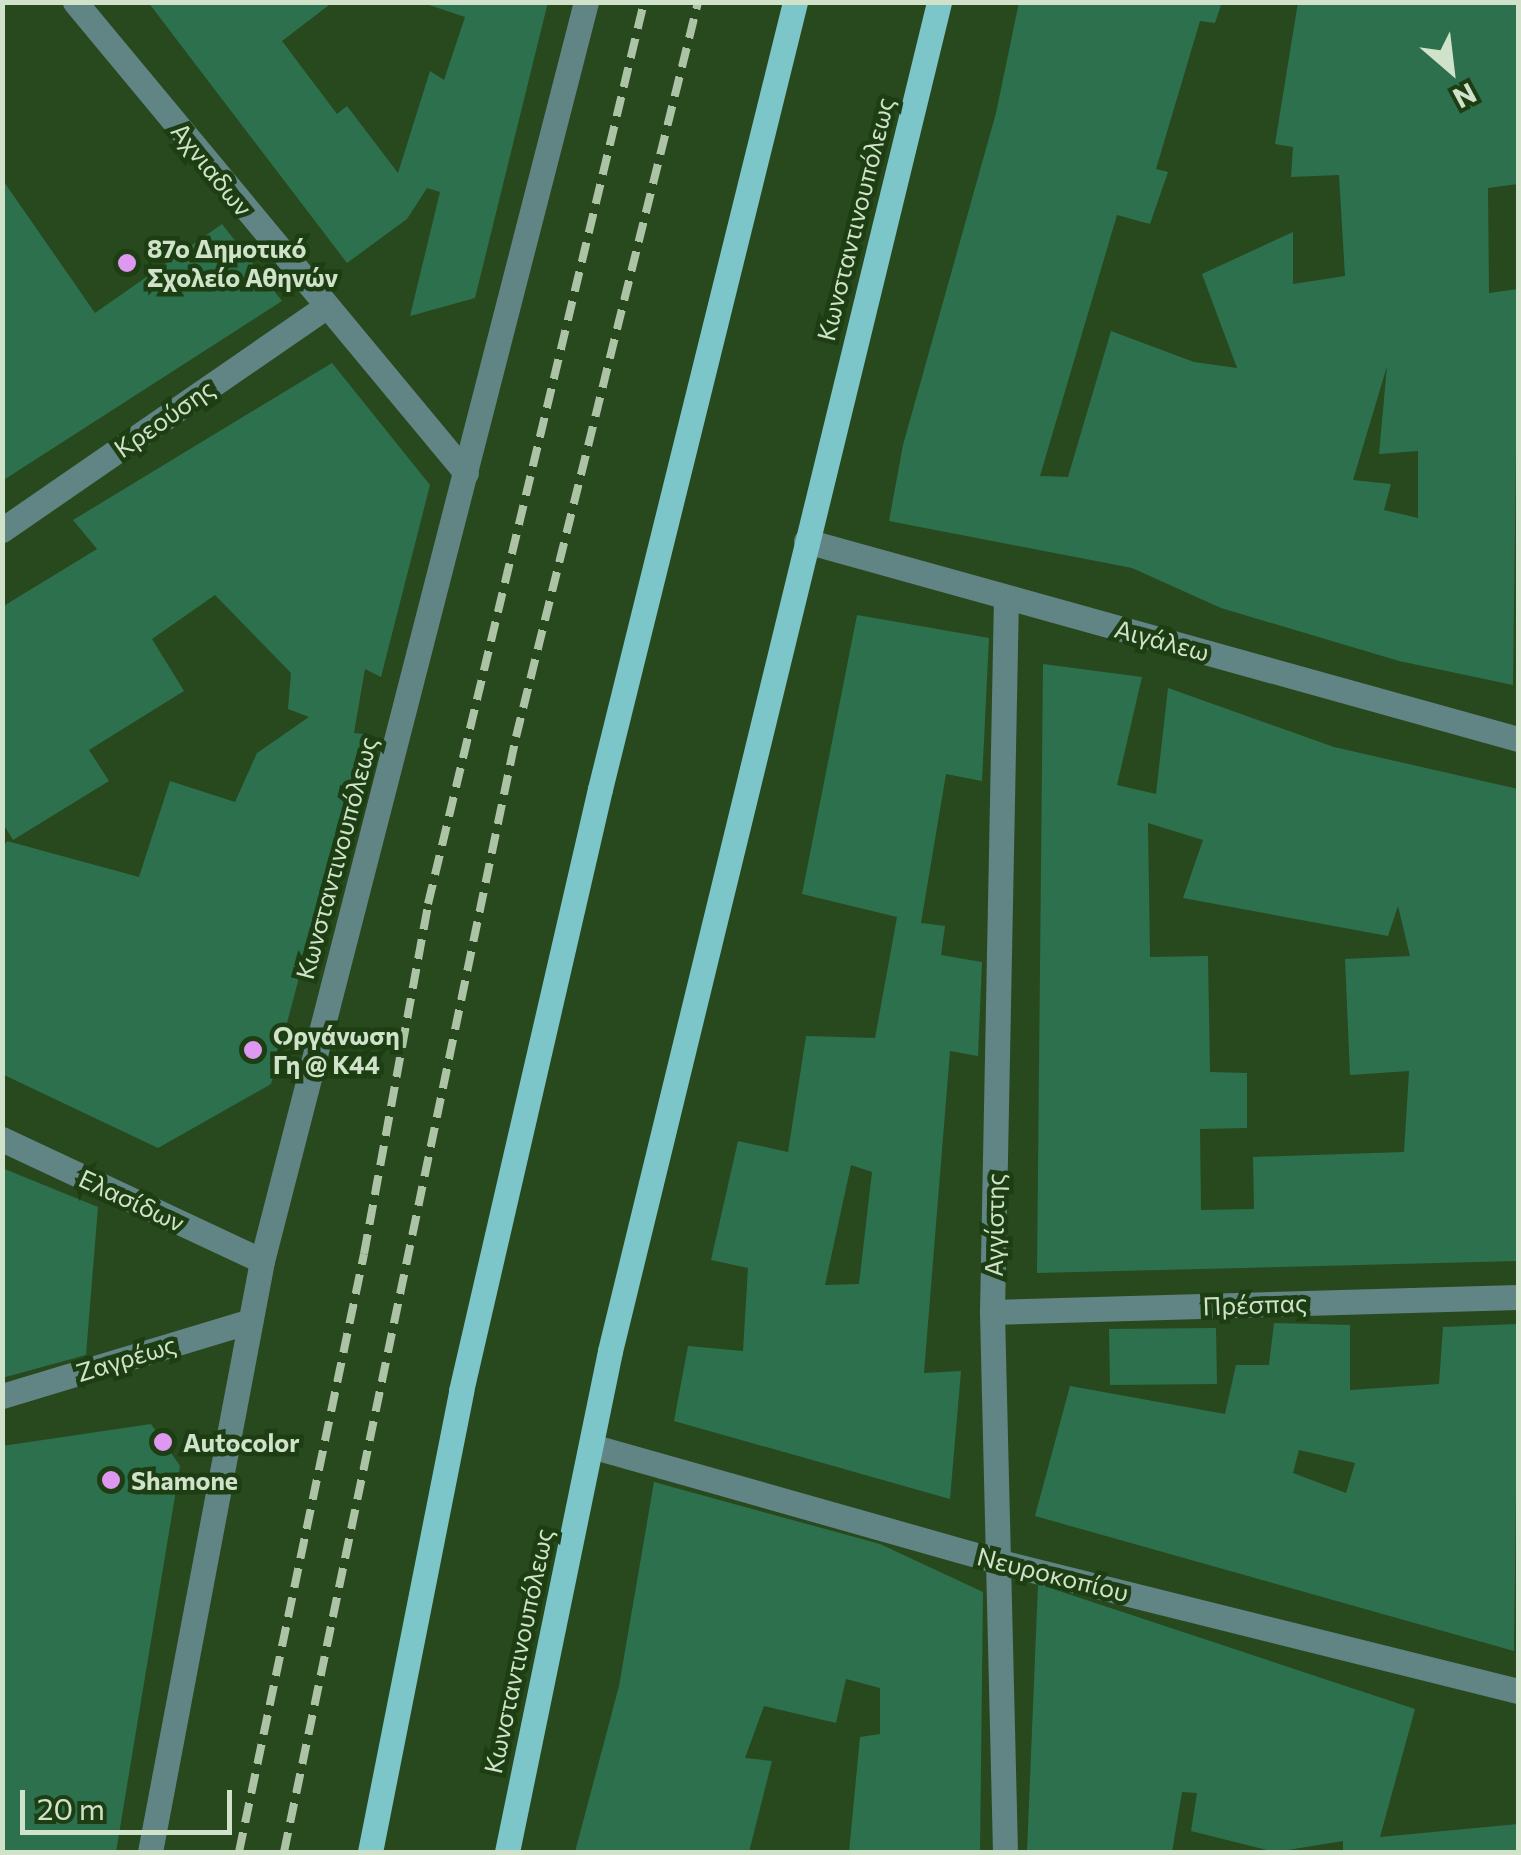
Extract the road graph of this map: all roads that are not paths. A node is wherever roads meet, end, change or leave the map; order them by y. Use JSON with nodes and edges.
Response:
{"nodes":[{"id":1,"x":75,"y":2,"type":"edge"},
{"id":2,"x":586,"y":2,"type":"edge"},
{"id":3,"x":796,"y":2,"type":"edge"},
{"id":4,"x":939,"y":2,"type":"edge"},
{"id":5,"x":325,"y":306,"type":"junction"},
{"id":6,"x":466,"y":473,"type":"junction"},
{"id":7,"x":2,"y":530,"type":"edge"},
{"id":8,"x":806,"y":542,"type":"junction"},
{"id":9,"x":1006,"y":597,"type":"junction"},
{"id":10,"x":1518,"y":739,"type":"edge"},
{"id":11,"x":2,"y":1140,"type":"edge"},
{"id":12,"x":262,"y":1261,"type":"junction"},
{"id":13,"x":1518,"y":1297,"type":"edge"},
{"id":14,"x":992,"y":1312,"type":"junction"},
{"id":15,"x":250,"y":1321,"type":"junction"},
{"id":16,"x":2,"y":1396,"type":"edge"},
{"id":17,"x":591,"y":1446,"type":"junction"},
{"id":18,"x":1000,"y":1562,"type":"junction"},
{"id":19,"x":1518,"y":1691,"type":"edge"},
{"id":20,"x":150,"y":1852,"type":"edge"},
{"id":21,"x":370,"y":1852,"type":"edge"},
{"id":22,"x":507,"y":1852,"type":"edge"},
{"id":23,"x":1005,"y":1852,"type":"edge"}],
"edges":[{"from":1,"to":5,"type":"street","name":"Αχνιαδων"},
{"from":2,"to":6,"type":"street","name":"Κωνσταντινουπόλεως"},
{"from":3,"to":21,"type":"main road"},
{"from":4,"to":8,"type":"main road","name":"Κωνσταντινουπόλεως"},
{"from":5,"to":6,"type":"street","name":"Αχνιαδων"},
{"from":5,"to":7,"type":"street","name":"Κρεούσης"},
{"from":6,"to":12,"type":"street","name":"Κωνσταντινουπόλεως"},
{"from":8,"to":9,"type":"street","name":"Αιγάλεω"},
{"from":8,"to":17,"type":"main road","name":"Κωνσταντινουπόλεως"},
{"from":9,"to":10,"type":"street","name":"Αιγάλεω"},
{"from":9,"to":14,"type":"street","name":"Αγγίστης"},
{"from":11,"to":12,"type":"street","name":"Ελασίδων"},
{"from":12,"to":15,"type":"street","name":"Κωνσταντινουπόλεως"},
{"from":13,"to":14,"type":"street","name":"Πρέσπας"},
{"from":14,"to":18,"type":"street","name":"Αγγίστης"},
{"from":15,"to":16,"type":"street","name":"Ζαγρέως"},
{"from":15,"to":20,"type":"street","name":"Κωνσταντινουπόλεως"},
{"from":17,"to":18,"type":"street","name":"Νευροκοπίου"},
{"from":17,"to":22,"type":"main road","name":"Κωνσταντινουπόλεως"},
{"from":18,"to":19,"type":"street","name":"Νευροκοπίου"},
{"from":18,"to":23,"type":"street","name":"Αγγίστης"}]}
